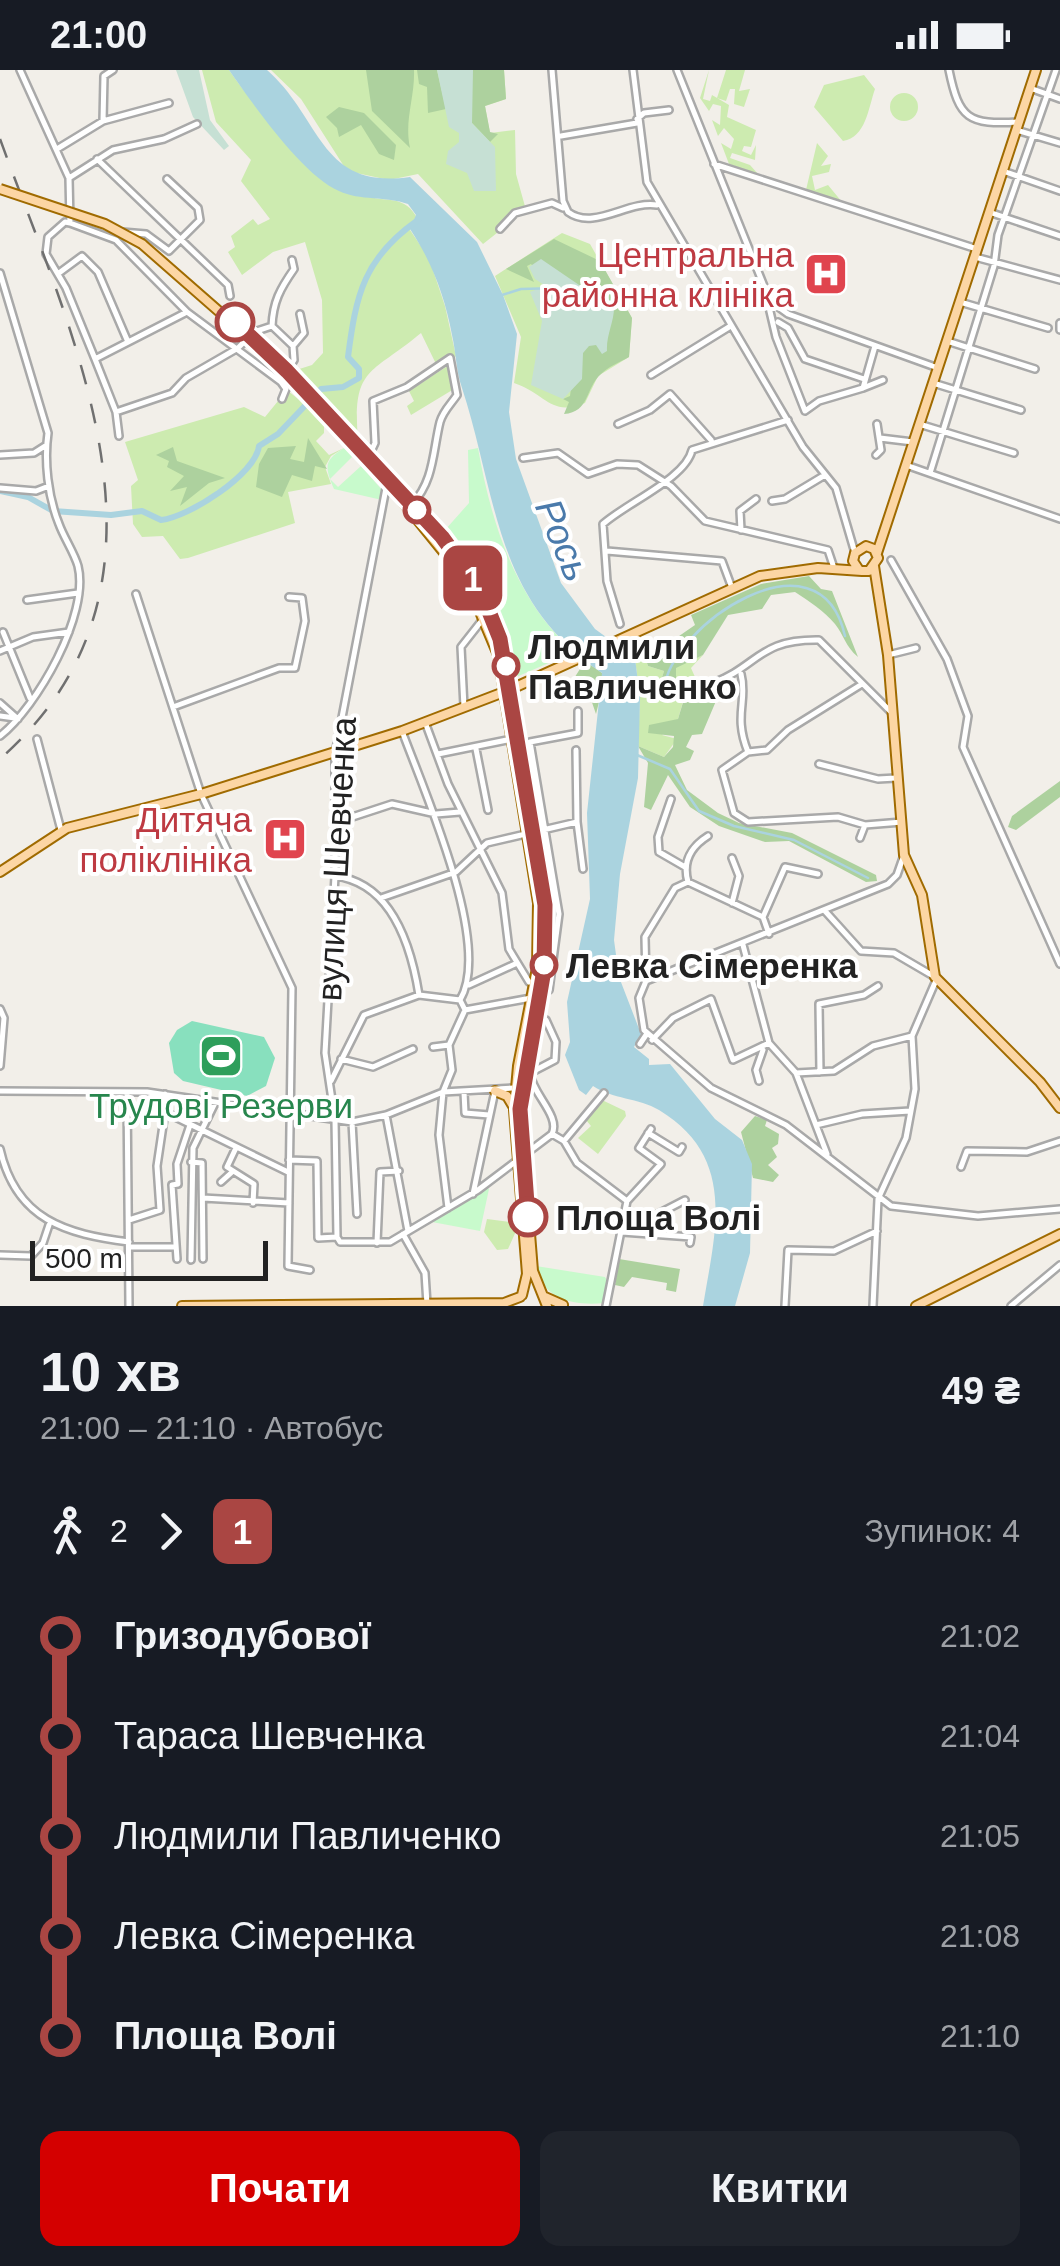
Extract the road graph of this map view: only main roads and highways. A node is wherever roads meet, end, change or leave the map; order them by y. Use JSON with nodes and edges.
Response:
{"nodes":[{"id":1,"x":1036,"y":70,"type":"edge"},
{"id":2,"x":0,"y":189,"type":"edge"},
{"id":3,"x":387,"y":480,"type":"junction"},
{"id":4,"x":400,"y":499,"type":"junction"},
{"id":5,"x":385,"y":502,"type":"road end"},
{"id":6,"x":887,"y":523,"type":"junction"},
{"id":7,"x":859,"y":550,"type":"junction"},
{"id":8,"x":876,"y":559,"type":"junction"},
{"id":9,"x":818,"y":568,"type":"junction"},
{"id":10,"x":861,"y":571,"type":"junction"},
{"id":11,"x":873,"y":582,"type":"junction"},
{"id":12,"x":506,"y":691,"type":"junction"},
{"id":13,"x":530,"y":830,"type":"junction"},
{"id":14,"x":0,"y":872,"type":"edge"},
{"id":15,"x":897,"y":875,"type":"road end"},
{"id":16,"x":912,"y":876,"type":"junction"},
{"id":17,"x":518,"y":1088,"type":"junction"},
{"id":18,"x":495,"y":1092,"type":"road end"},
{"id":19,"x":1060,"y":1108,"type":"edge"},
{"id":20,"x":514,"y":1110,"type":"junction"},
{"id":21,"x":518,"y":1158,"type":"junction"},
{"id":22,"x":1060,"y":1234,"type":"edge"},
{"id":23,"x":544,"y":1298,"type":"edge"},
{"id":24,"x":520,"y":1299,"type":"edge"},
{"id":25,"x":427,"y":1304,"type":"edge"},
{"id":26,"x":273,"y":1305,"type":"edge"},
{"id":27,"x":507,"y":1305,"type":"edge"},
{"id":28,"x":182,"y":1306,"type":"edge"},
{"id":29,"x":562,"y":1306,"type":"edge"},
{"id":30,"x":573,"y":1306,"type":"edge"},
{"id":31,"x":916,"y":1306,"type":"edge"}],
"edges":[{"from":1,"to":6,"type":"main road"},
{"from":2,"to":3,"type":"main road","bridge":true},
{"from":3,"to":4,"type":"main road"},
{"from":3,"to":12,"type":"main road"},
{"from":4,"to":5,"type":"main road"},
{"from":4,"to":12,"type":"main road"},
{"from":6,"to":7,"type":"main road"},
{"from":6,"to":8,"type":"main road"},
{"from":7,"to":8,"type":"main road"},
{"from":7,"to":9,"type":"main road"},
{"from":7,"to":10,"type":"main road"},
{"from":8,"to":10,"type":"main road"},
{"from":8,"to":11,"type":"main road"},
{"from":9,"to":10,"type":"main road"},
{"from":9,"to":12,"type":"main road"},
{"from":10,"to":11,"type":"main road"},
{"from":11,"to":16,"type":"main road"},
{"from":12,"to":13,"type":"main road"},
{"from":12,"to":13,"type":"main road"},
{"from":12,"to":14,"type":"main road"},
{"from":13,"to":17,"type":"main road"},
{"from":15,"to":16,"type":"main road"},
{"from":16,"to":19,"type":"main road"},
{"from":17,"to":20,"type":"main road"},
{"from":17,"to":21,"type":"main road"},
{"from":18,"to":20,"type":"main road"},
{"from":20,"to":21,"type":"main road"},
{"from":21,"to":23,"type":"main road"},
{"from":21,"to":24,"type":"main road"},
{"from":22,"to":31,"type":"main road"},
{"from":23,"to":24,"type":"main road"},
{"from":23,"to":29,"type":"main road"},
{"from":24,"to":27,"type":"main road"},
{"from":25,"to":26,"type":"main road"},
{"from":25,"to":27,"type":"main road"},
{"from":26,"to":28,"type":"main road"},
{"from":29,"to":30,"type":"main road"}]}
